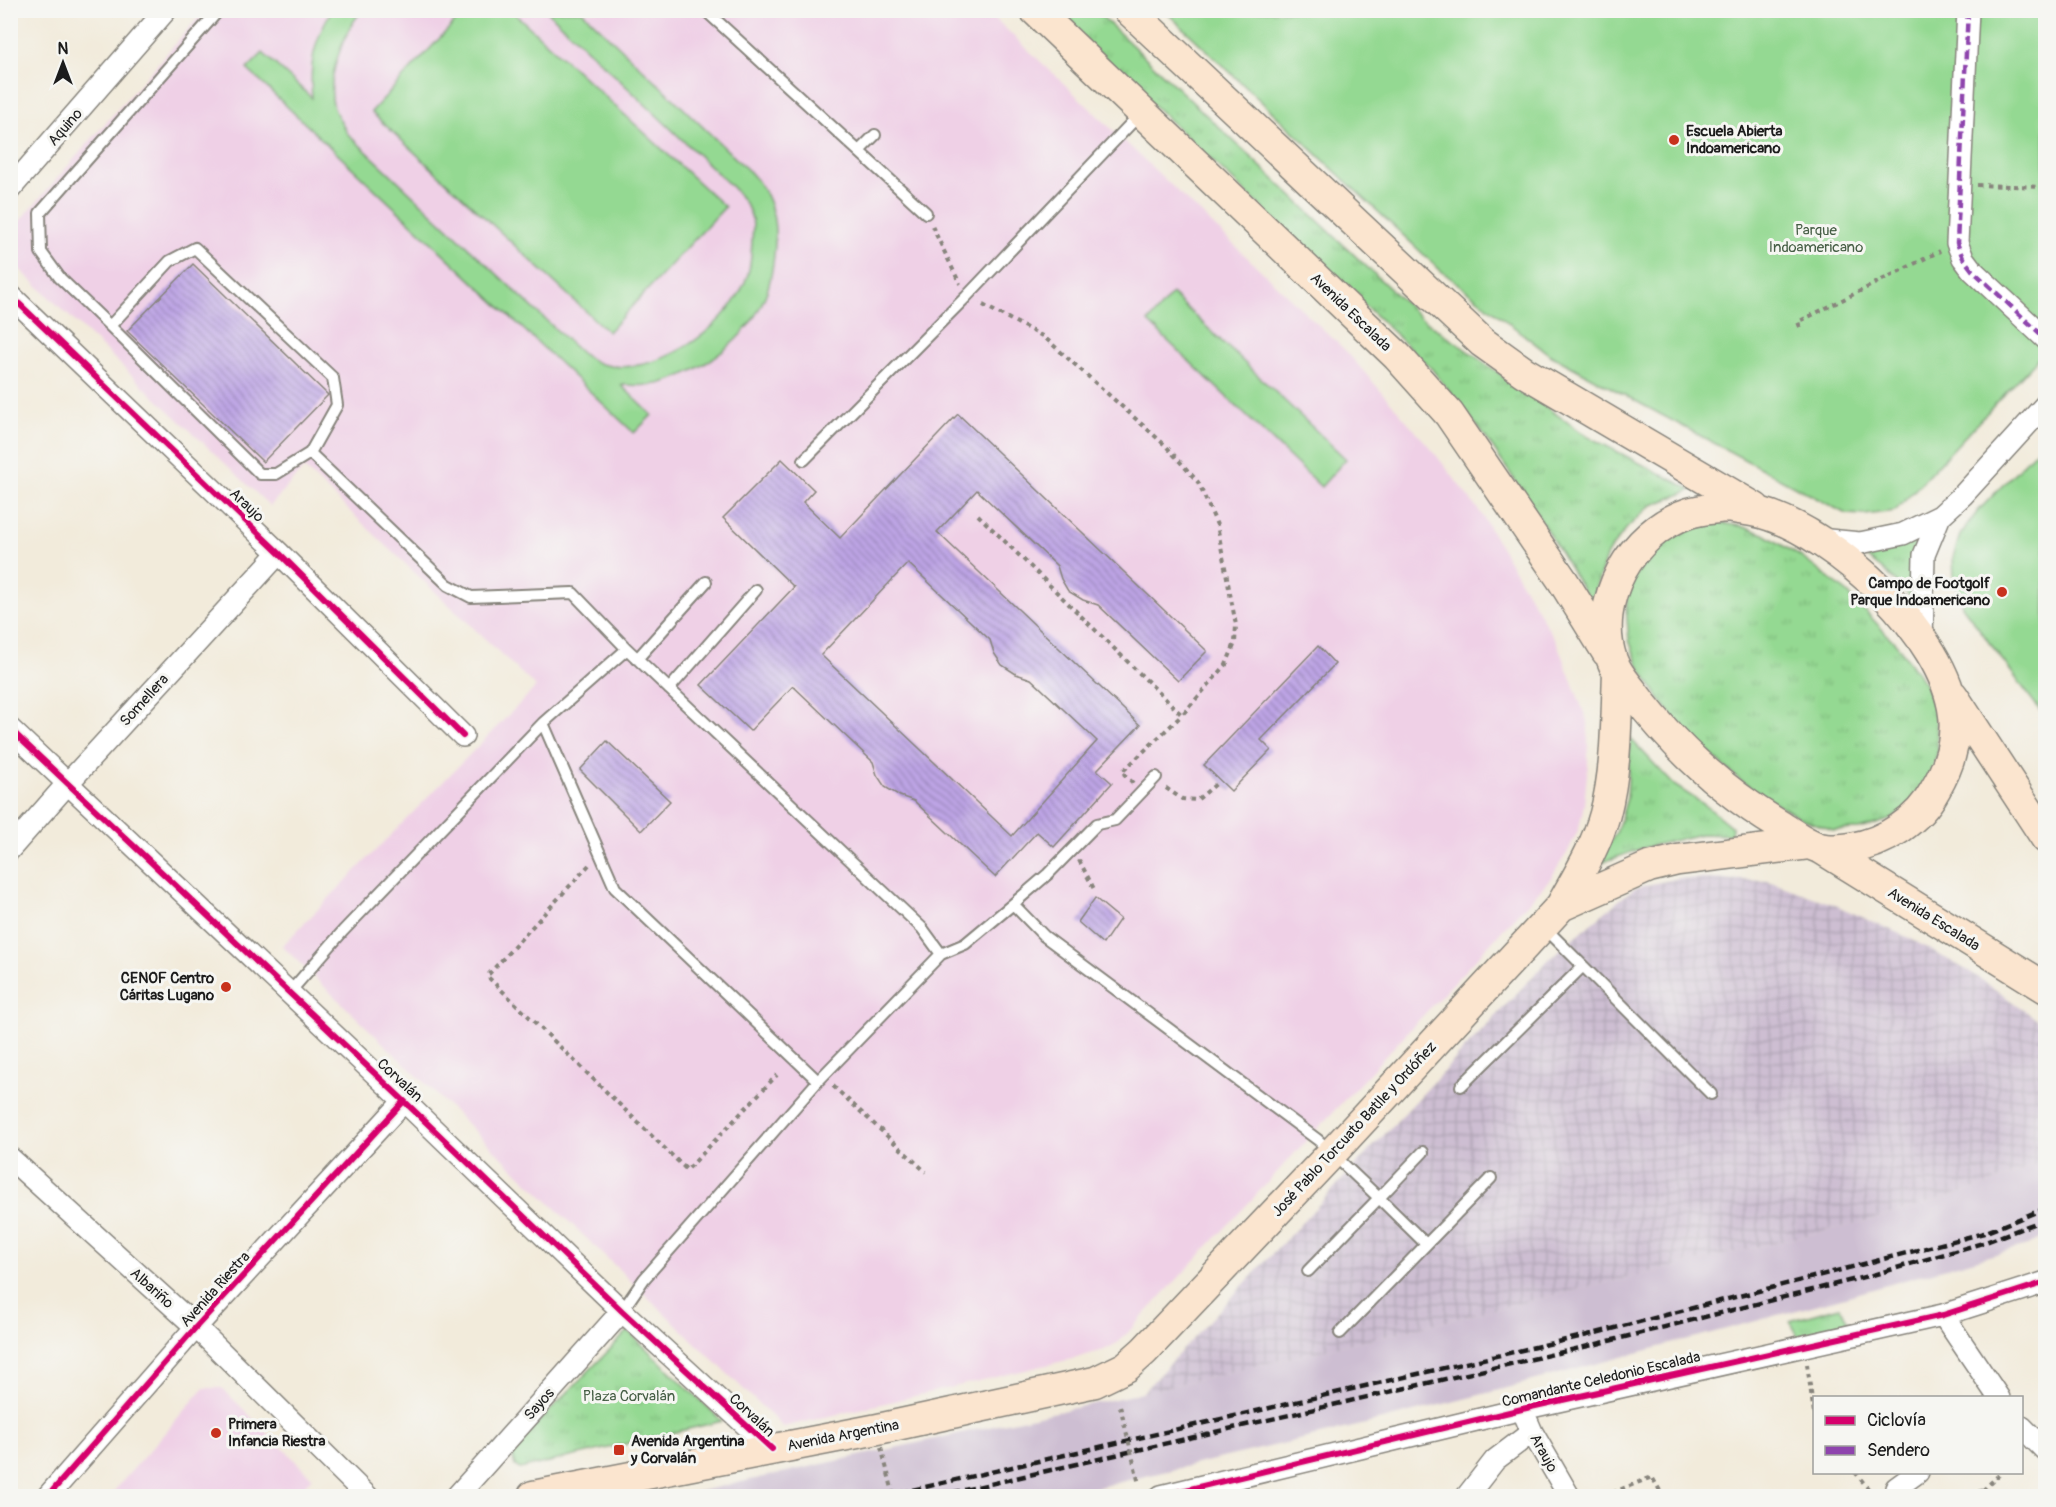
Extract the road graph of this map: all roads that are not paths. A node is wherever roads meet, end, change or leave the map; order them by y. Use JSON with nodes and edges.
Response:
{"nodes":[{"id":1,"x":166,"y":10,"type":"edge"},
{"id":2,"x":219,"y":10,"type":"edge"},
{"id":3,"x":705,"y":10,"type":"edge"},
{"id":4,"x":1035,"y":10,"type":"edge"},
{"id":5,"x":1129,"y":10,"type":"edge"},
{"id":6,"x":1968,"y":10,"type":"edge"},
{"id":7,"x":1143,"y":112,"type":"junction"},
{"id":8,"x":875,"y":135,"type":"dead end"},
{"id":9,"x":859,"y":151,"type":"junction"},
{"id":10,"x":10,"y":189,"type":"edge"},
{"id":11,"x":926,"y":213,"type":"road end"},
{"id":12,"x":10,"y":295,"type":"edge"},
{"id":13,"x":110,"y":326,"type":"junction"},
{"id":14,"x":2046,"y":339,"type":"edge"},
{"id":15,"x":2046,"y":404,"type":"edge"},
{"id":16,"x":310,"y":453,"type":"junction"},
{"id":17,"x":804,"y":459,"type":"dead end"},
{"id":18,"x":1762,"y":513,"type":"junction"},
{"id":19,"x":1940,"y":516,"type":"junction"},
{"id":20,"x":1817,"y":539,"type":"junction"},
{"id":21,"x":279,"y":553,"type":"junction"},
{"id":22,"x":706,"y":582,"type":"dead end"},
{"id":23,"x":756,"y":590,"type":"dead end"},
{"id":24,"x":1922,"y":641,"type":"junction"},
{"id":25,"x":627,"y":649,"type":"junction"},
{"id":26,"x":637,"y":659,"type":"junction"},
{"id":27,"x":1615,"y":665,"type":"junction"},
{"id":28,"x":1946,"y":686,"type":"junction"},
{"id":29,"x":669,"y":689,"type":"junction"},
{"id":30,"x":543,"y":723,"type":"junction"},
{"id":31,"x":10,"y":729,"type":"edge"},
{"id":32,"x":464,"y":736,"type":"dead end"},
{"id":33,"x":1156,"y":777,"type":"road end"},
{"id":34,"x":68,"y":783,"type":"junction"},
{"id":35,"x":2046,"y":838,"type":"edge"},
{"id":36,"x":1816,"y":846,"type":"junction"},
{"id":37,"x":10,"y":849,"type":"edge"},
{"id":38,"x":1014,"y":904,"type":"junction"},
{"id":39,"x":1552,"y":916,"type":"junction"},
{"id":40,"x":941,"y":954,"type":"junction"},
{"id":41,"x":1583,"y":966,"type":"junction"},
{"id":42,"x":2046,"y":988,"type":"edge"},
{"id":43,"x":290,"y":993,"type":"junction"},
{"id":44,"x":818,"y":1081,"type":"junction"},
{"id":45,"x":1461,"y":1086,"type":"dead end"},
{"id":46,"x":1711,"y":1094,"type":"dead end"},
{"id":47,"x":404,"y":1101,"type":"junction"},
{"id":48,"x":1423,"y":1152,"type":"dead end"},
{"id":49,"x":10,"y":1158,"type":"edge"},
{"id":50,"x":1334,"y":1164,"type":"junction"},
{"id":51,"x":1491,"y":1178,"type":"dead end"},
{"id":52,"x":1379,"y":1198,"type":"junction"},
{"id":53,"x":1426,"y":1244,"type":"junction"},
{"id":54,"x":1308,"y":1271,"type":"dead end"},
{"id":55,"x":2046,"y":1282,"type":"edge"},
{"id":56,"x":622,"y":1311,"type":"junction"},
{"id":57,"x":1943,"y":1315,"type":"junction"},
{"id":58,"x":196,"y":1327,"type":"junction"},
{"id":59,"x":1340,"y":1332,"type":"dead end"},
{"id":60,"x":1144,"y":1351,"type":"joint"},
{"id":61,"x":1998,"y":1396,"type":"edge"},
{"id":62,"x":1522,"y":1409,"type":"junction"},
{"id":63,"x":2023,"y":1428,"type":"edge"},
{"id":64,"x":1532,"y":1432,"type":"junction"},
{"id":65,"x":772,"y":1449,"type":"junction"},
{"id":66,"x":2046,"y":1451,"type":"edge"},
{"id":67,"x":1917,"y":1474,"type":"edge"},
{"id":68,"x":1896,"y":1488,"type":"dead end"},
{"id":69,"x":48,"y":1497,"type":"edge"},
{"id":70,"x":368,"y":1497,"type":"edge"},
{"id":71,"x":457,"y":1497,"type":"edge"},
{"id":72,"x":533,"y":1497,"type":"edge"},
{"id":73,"x":1161,"y":1497,"type":"edge"},
{"id":74,"x":1467,"y":1497,"type":"edge"},
{"id":75,"x":1569,"y":1497,"type":"edge"}],
"edges":[{"from":1,"to":10,"type":"street","name":"Aquino"},
{"from":2,"to":13,"type":"lane"},
{"from":3,"to":9,"type":"lane"},
{"from":4,"to":7,"type":"main road","name":"Avenida Escalada"},
{"from":5,"to":18,"type":"main road"},
{"from":6,"to":14,"type":"street"},
{"from":7,"to":17,"type":"lane"},
{"from":7,"to":27,"type":"main road","name":"Avenida Escalada"},
{"from":8,"to":9,"type":"lane"},
{"from":9,"to":11,"type":"lane"},
{"from":12,"to":21,"type":"street","name":"Araujo"},
{"from":13,"to":16,"type":"lane"},
{"from":13,"to":16,"type":"lane"},
{"from":15,"to":19,"type":"street"},
{"from":16,"to":25,"type":"lane"},
{"from":18,"to":20,"type":"main road"},
{"from":18,"to":27,"type":"main road","name":"José Pablo Torcuato Batlle y Ordóñez"},
{"from":19,"to":20,"type":"street"},
{"from":19,"to":24,"type":"street"},
{"from":20,"to":24,"type":"main road"},
{"from":21,"to":32,"type":"street","name":"Araujo"},
{"from":21,"to":34,"type":"street","name":"Somellera"},
{"from":22,"to":26,"type":"lane"},
{"from":23,"to":29,"type":"lane"},
{"from":24,"to":28,"type":"main road"},
{"from":25,"to":26,"type":"lane"},
{"from":25,"to":30,"type":"lane"},
{"from":26,"to":29,"type":"lane"},
{"from":27,"to":36,"type":"main road","name":"Avenida Escalada"},
{"from":27,"to":39,"type":"main road","name":"José Pablo Torcuato Batlle y Ordóñez"},
{"from":28,"to":35,"type":"main road"},
{"from":28,"to":36,"type":"main road","name":"José Pablo Torcuato Batlle y Ordóñez"},
{"from":29,"to":40,"type":"lane"},
{"from":30,"to":43,"type":"lane"},
{"from":30,"to":44,"type":"lane"},
{"from":31,"to":34,"type":"street","name":"Corvalán"},
{"from":33,"to":38,"type":"lane"},
{"from":34,"to":37,"type":"street","name":"Somellera"},
{"from":34,"to":43,"type":"street","name":"Corvalán"},
{"from":36,"to":39,"type":"main road","name":"José Pablo Torcuato Batlle y Ordóñez"},
{"from":36,"to":42,"type":"main road","name":"Avenida Escalada"},
{"from":38,"to":40,"type":"lane"},
{"from":38,"to":50,"type":"lane"},
{"from":39,"to":41,"type":"lane"},
{"from":39,"to":50,"type":"main road","name":"José Pablo Torcuato Batlle y Ordóñez"},
{"from":40,"to":44,"type":"lane"},
{"from":41,"to":45,"type":"lane"},
{"from":41,"to":46,"type":"lane"},
{"from":43,"to":47,"type":"street","name":"Corvalán"},
{"from":44,"to":56,"type":"lane"},
{"from":47,"to":56,"type":"street","name":"Corvalán"},
{"from":47,"to":58,"type":"street","name":"Avenida Riestra"},
{"from":48,"to":52,"type":"lane"},
{"from":49,"to":58,"type":"street","name":"Albariño"},
{"from":50,"to":52,"type":"lane"},
{"from":50,"to":60,"type":"main road","name":"José Pablo Torcuato Batlle y Ordóñez"},
{"from":51,"to":53,"type":"lane"},
{"from":52,"to":53,"type":"lane"},
{"from":52,"to":54,"type":"lane"},
{"from":53,"to":59,"type":"lane"},
{"from":55,"to":57,"type":"street","name":"Comandante Celedonio Escalada"},
{"from":56,"to":65,"type":"street","name":"Corvalán"},
{"from":56,"to":71,"type":"street","name":"Sayos"},
{"from":57,"to":61,"type":"street"},
{"from":57,"to":62,"type":"street","name":"Comandante Celedonio Escalada"},
{"from":58,"to":69,"type":"street","name":"Avenida Riestra"},
{"from":58,"to":70,"type":"street","name":"Albariño"},
{"from":60,"to":65,"type":"main road","name":"Avenida Argentina"},
{"from":62,"to":64,"type":"street","name":"Araujo"},
{"from":62,"to":73,"type":"street","name":"Comandante Celedonio Escalada"},
{"from":63,"to":66,"type":"street"},
{"from":64,"to":74,"type":"street"},
{"from":64,"to":75,"type":"street","name":"Araujo"},
{"from":65,"to":72,"type":"main road","name":"Avenida Argentina"},
{"from":67,"to":68,"type":"street"}]}
